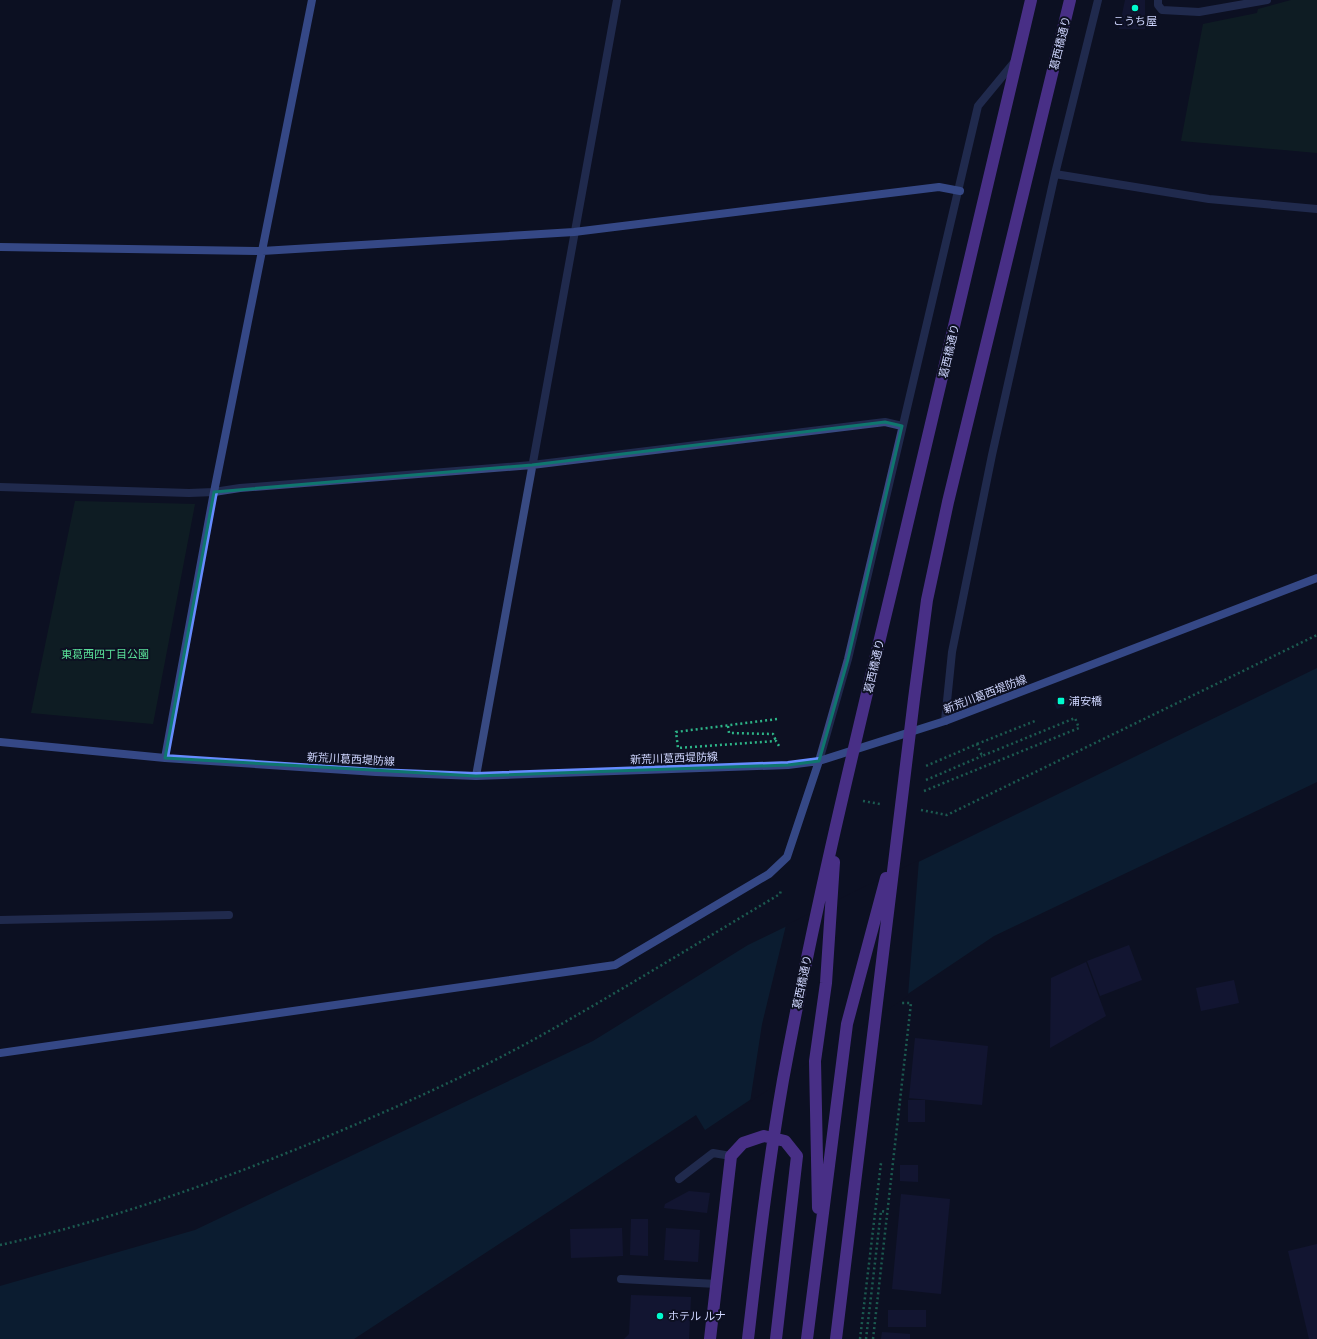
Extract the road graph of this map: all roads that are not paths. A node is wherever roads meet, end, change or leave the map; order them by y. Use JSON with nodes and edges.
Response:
{"nodes":[{"id":1,"x":312,"y":0,"type":"edge"},
{"id":2,"x":618,"y":0,"type":"edge"},
{"id":3,"x":1031,"y":0,"type":"edge"},
{"id":4,"x":1070,"y":0,"type":"edge"},
{"id":5,"x":1098,"y":0,"type":"edge"},
{"id":6,"x":1158,"y":0,"type":"edge"},
{"id":7,"x":1267,"y":0,"type":"edge"},
{"id":8,"x":1018,"y":57,"type":"junction"},
{"id":9,"x":1055,"y":174,"type":"junction"},
{"id":10,"x":960,"y":191,"type":"junction"},
{"id":11,"x":1317,"y":209,"type":"edge"},
{"id":12,"x":574,"y":232,"type":"junction"},
{"id":13,"x":0,"y":247,"type":"edge"},
{"id":14,"x":262,"y":251,"type":"junction"},
{"id":15,"x":902,"y":426,"type":"junction"},
{"id":16,"x":532,"y":465,"type":"junction"},
{"id":17,"x":0,"y":487,"type":"edge"},
{"id":18,"x":214,"y":492,"type":"junction"},
{"id":19,"x":1317,"y":578,"type":"edge"},
{"id":20,"x":945,"y":721,"type":"junction"},
{"id":21,"x":0,"y":742,"type":"edge"},
{"id":22,"x":165,"y":758,"type":"junction"},
{"id":23,"x":819,"y":761,"type":"junction"},
{"id":24,"x":476,"y":776,"type":"junction"},
{"id":25,"x":836,"y":822,"type":"junction"},
{"id":26,"x":898,"y":834,"type":"junction"},
{"id":27,"x":229,"y":915,"type":"dead end"},
{"id":28,"x":0,"y":920,"type":"edge"},
{"id":29,"x":0,"y":1053,"type":"edge"},
{"id":30,"x":731,"y":1156,"type":"junction"},
{"id":31,"x":679,"y":1179,"type":"dead end"},
{"id":32,"x":818,"y":1252,"type":"junction"},
{"id":33,"x":621,"y":1279,"type":"dead end"},
{"id":34,"x":717,"y":1284,"type":"junction"},
{"id":35,"x":710,"y":1339,"type":"edge"},
{"id":36,"x":748,"y":1339,"type":"edge"},
{"id":37,"x":776,"y":1339,"type":"edge"},
{"id":38,"x":808,"y":1339,"type":"edge"},
{"id":39,"x":836,"y":1339,"type":"edge"}],
"edges":[{"from":1,"to":14,"type":"street"},
{"from":2,"to":12,"type":"street"},
{"from":3,"to":8,"type":"main road","name":"葛西橋通り"},
{"from":4,"to":26,"type":"main road","name":"葛西橋通り"},
{"from":5,"to":9,"type":"street"},
{"from":6,"to":7,"type":"street"},
{"from":8,"to":10,"type":"street"},
{"from":8,"to":25,"type":"main road","name":"葛西橋通り"},
{"from":9,"to":11,"type":"street"},
{"from":9,"to":20,"type":"street"},
{"from":10,"to":12,"type":"street"},
{"from":10,"to":15,"type":"street"},
{"from":12,"to":14,"type":"street"},
{"from":12,"to":16,"type":"street"},
{"from":13,"to":14,"type":"street"},
{"from":14,"to":18,"type":"street"},
{"from":15,"to":16,"type":"street"},
{"from":15,"to":23,"type":"street"},
{"from":16,"to":18,"type":"street"},
{"from":16,"to":24,"type":"street"},
{"from":17,"to":18,"type":"street"},
{"from":18,"to":22,"type":"street"},
{"from":19,"to":20,"type":"street","name":"新荒川葛西堤防線"},
{"from":20,"to":23,"type":"street","name":"新荒川葛西堤防線"},
{"from":21,"to":22,"type":"street","name":"新荒川葛西堤防線"},
{"from":22,"to":24,"type":"street","name":"新荒川葛西堤防線"},
{"from":23,"to":24,"type":"street","name":"新荒川葛西堤防線"},
{"from":23,"to":29,"type":"street"},
{"from":25,"to":32,"type":"main road"},
{"from":25,"to":36,"type":"main road","name":"葛西橋通り"},
{"from":26,"to":32,"type":"main road"},
{"from":26,"to":39,"type":"main road","name":"葛西橋通り"},
{"from":27,"to":28,"type":"street"},
{"from":30,"to":31,"type":"street"},
{"from":30,"to":34,"type":"main road"},
{"from":30,"to":37,"type":"main road"},
{"from":32,"to":38,"type":"main road"},
{"from":33,"to":34,"type":"street"},
{"from":34,"to":35,"type":"main road"}]}
